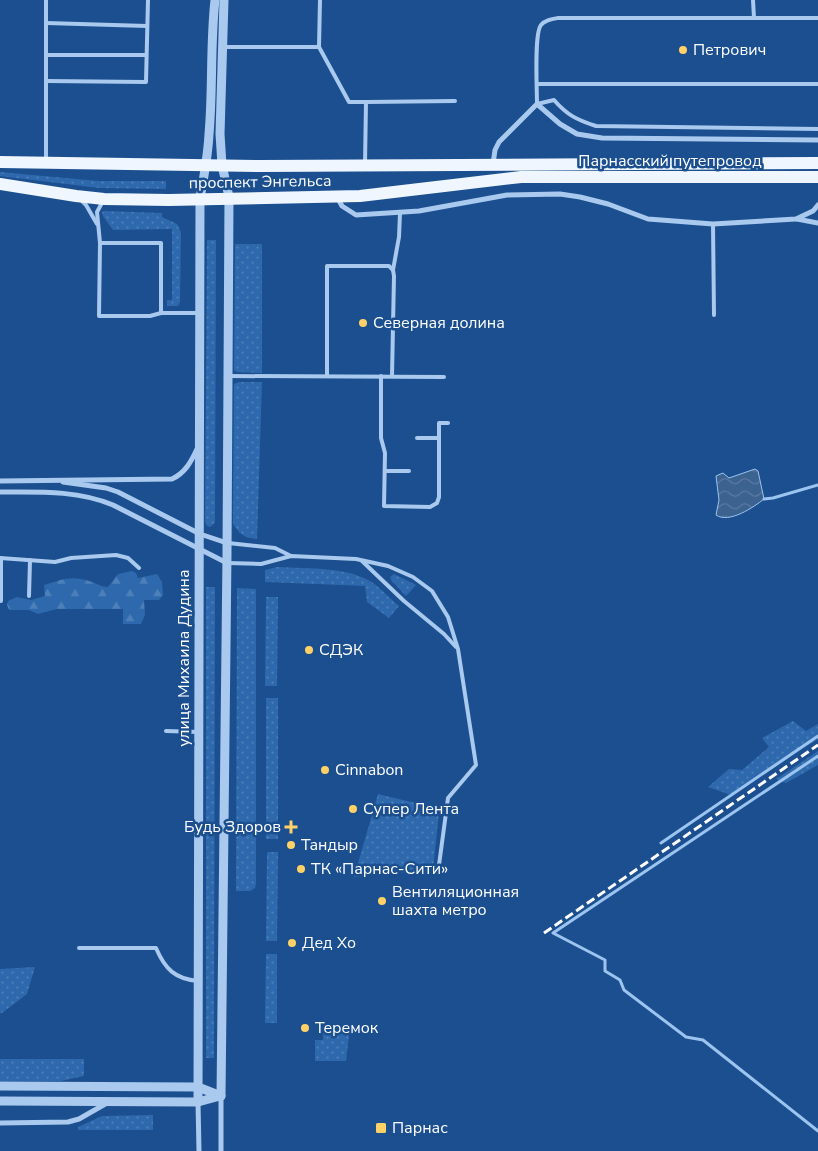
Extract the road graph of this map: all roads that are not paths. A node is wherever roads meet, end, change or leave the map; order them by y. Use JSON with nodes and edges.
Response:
{"nodes":[{"id":1,"x":46,"y":0,"type":"edge"},
{"id":2,"x":148,"y":0,"type":"edge"},
{"id":3,"x":215,"y":0,"type":"edge"},
{"id":4,"x":224,"y":0,"type":"edge"},
{"id":5,"x":320,"y":0,"type":"edge"},
{"id":6,"x":753,"y":0,"type":"edge"},
{"id":7,"x":754,"y":18,"type":"junction"},
{"id":8,"x":818,"y":18,"type":"edge"},
{"id":9,"x":46,"y":23,"type":"junction"},
{"id":10,"x":147,"y":26,"type":"junction"},
{"id":11,"x":223,"y":47,"type":"junction"},
{"id":12,"x":319,"y":47,"type":"junction"},
{"id":13,"x":146,"y":55,"type":"junction"},
{"id":14,"x":46,"y":56,"type":"junction"},
{"id":15,"x":46,"y":81,"type":"junction"},
{"id":16,"x":537,"y":84,"type":"junction"},
{"id":17,"x":818,"y":84,"type":"edge"},
{"id":18,"x":455,"y":101,"type":"dead end"},
{"id":19,"x":366,"y":102,"type":"junction"},
{"id":20,"x":537,"y":104,"type":"junction"},
{"id":21,"x":818,"y":129,"type":"edge"},
{"id":22,"x":818,"y":140,"type":"edge"},
{"id":23,"x":0,"y":162,"type":"edge"},
{"id":24,"x":46,"y":164,"type":"junction"},
{"id":25,"x":818,"y":164,"type":"edge"},
{"id":26,"x":206,"y":165,"type":"junction"},
{"id":27,"x":222,"y":165,"type":"junction"},
{"id":28,"x":493,"y":165,"type":"junction"},
{"id":29,"x":365,"y":166,"type":"junction"},
{"id":30,"x":522,"y":171,"type":"junction"},
{"id":31,"x":818,"y":177,"type":"edge"},
{"id":32,"x":0,"y":184,"type":"edge"},
{"id":33,"x":76,"y":196,"type":"junction"},
{"id":34,"x":229,"y":197,"type":"junction"},
{"id":35,"x":336,"y":197,"type":"junction"},
{"id":36,"x":200,"y":198,"type":"junction"},
{"id":37,"x":104,"y":199,"type":"junction"},
{"id":38,"x":818,"y":205,"type":"edge"},
{"id":39,"x":818,"y":212,"type":"edge"},
{"id":40,"x":400,"y":213,"type":"junction"},
{"id":41,"x":796,"y":219,"type":"junction"},
{"id":42,"x":818,"y":223,"type":"edge"},
{"id":43,"x":713,"y":224,"type":"junction"},
{"id":44,"x":98,"y":229,"type":"junction"},
{"id":45,"x":100,"y":243,"type":"junction"},
{"id":46,"x":392,"y":270,"type":"junction"},
{"id":47,"x":161,"y":312,"type":"junction"},
{"id":48,"x":200,"y":313,"type":"junction"},
{"id":49,"x":714,"y":315,"type":"dead end"},
{"id":50,"x":228,"y":376,"type":"junction"},
{"id":51,"x":327,"y":376,"type":"junction"},
{"id":52,"x":381,"y":376,"type":"junction"},
{"id":53,"x":392,"y":376,"type":"junction"},
{"id":54,"x":444,"y":377,"type":"dead end"},
{"id":55,"x":448,"y":422,"type":"dead end"},
{"id":56,"x":417,"y":438,"type":"dead end"},
{"id":57,"x":439,"y":438,"type":"junction"},
{"id":58,"x":200,"y":444,"type":"junction"},
{"id":59,"x":385,"y":471,"type":"junction"},
{"id":60,"x":409,"y":471,"type":"dead end"},
{"id":61,"x":0,"y":481,"type":"edge"},
{"id":62,"x":60,"y":482,"type":"junction"},
{"id":63,"x":0,"y":492,"type":"edge"},
{"id":64,"x":200,"y":534,"type":"junction"},
{"id":65,"x":227,"y":543,"type":"junction"},
{"id":66,"x":200,"y":550,"type":"junction"},
{"id":67,"x":291,"y":556,"type":"junction"},
{"id":68,"x":0,"y":558,"type":"edge"},
{"id":69,"x":30,"y":560,"type":"junction"},
{"id":70,"x":362,"y":561,"type":"junction"},
{"id":71,"x":227,"y":563,"type":"junction"},
{"id":72,"x":139,"y":568,"type":"dead end"},
{"id":73,"x":29,"y":596,"type":"dead end"},
{"id":74,"x":1,"y":600,"type":"dead end"},
{"id":75,"x":458,"y":648,"type":"junction"},
{"id":76,"x":166,"y":731,"type":"dead end"},
{"id":77,"x":199,"y":732,"type":"junction"},
{"id":78,"x":439,"y":865,"type":"dead end"},
{"id":79,"x":79,"y":948,"type":"dead end"},
{"id":80,"x":198,"y":981,"type":"junction"},
{"id":81,"x":0,"y":1086,"type":"edge"},
{"id":82,"x":198,"y":1087,"type":"junction"},
{"id":83,"x":221,"y":1096,"type":"junction"},
{"id":84,"x":0,"y":1101,"type":"edge"},
{"id":85,"x":112,"y":1101,"type":"junction"},
{"id":86,"x":198,"y":1102,"type":"junction"},
{"id":87,"x":0,"y":1123,"type":"edge"},
{"id":88,"x":199,"y":1151,"type":"edge"},
{"id":89,"x":221,"y":1151,"type":"edge"}],
"edges":[{"from":1,"to":9,"type":"lane"},
{"from":2,"to":10,"type":"lane"},
{"from":3,"to":26,"type":"street","name":"улица Михаила Дудина"},
{"from":4,"to":11,"type":"street"},
{"from":5,"to":12,"type":"lane"},
{"from":6,"to":7,"type":"lane"},
{"from":7,"to":8,"type":"lane"},
{"from":7,"to":16,"type":"lane"},
{"from":9,"to":10,"type":"lane"},
{"from":9,"to":14,"type":"lane"},
{"from":10,"to":13,"type":"lane"},
{"from":11,"to":12,"type":"lane"},
{"from":11,"to":27,"type":"street"},
{"from":12,"to":19,"type":"lane"},
{"from":13,"to":14,"type":"lane"},
{"from":13,"to":15,"type":"lane"},
{"from":14,"to":15,"type":"lane"},
{"from":15,"to":24,"type":"lane"},
{"from":16,"to":17,"type":"lane"},
{"from":16,"to":20,"type":"lane"},
{"from":18,"to":19,"type":"lane"},
{"from":19,"to":29,"type":"lane"},
{"from":20,"to":21,"type":"lane"},
{"from":20,"to":22,"type":"street"},
{"from":20,"to":28,"type":"street"},
{"from":23,"to":24,"type":"main road","name":"проспект Энгельса"},
{"from":24,"to":26,"type":"main road","name":"проспект Энгельса"},
{"from":25,"to":30,"type":"main road","name":"Парнасский путепровод"},
{"from":26,"to":27,"type":"main road","name":"проспект Энгельса"},
{"from":26,"to":36,"type":"street","name":"улица Михаила Дудина"},
{"from":27,"to":29,"type":"main road","name":"проспект Энгельса"},
{"from":27,"to":34,"type":"street"},
{"from":28,"to":29,"type":"main road","name":"проспект Энгельса"},
{"from":28,"to":30,"type":"main road","name":"проспект Энгельса"},
{"from":30,"to":31,"type":"main road","name":"Парнасский путепровод"},
{"from":30,"to":35,"type":"main road","name":"проспект Энгельса"},
{"from":32,"to":33,"type":"main road","name":"проспект Энгельса"},
{"from":33,"to":37,"type":"main road","name":"проспект Энгельса"},
{"from":33,"to":44,"type":"lane"},
{"from":34,"to":35,"type":"main road","name":"проспект Энгельса"},
{"from":34,"to":36,"type":"main road","name":"проспект Энгельса"},
{"from":34,"to":50,"type":"street"},
{"from":35,"to":40,"type":"street"},
{"from":36,"to":37,"type":"main road","name":"проспект Энгельса"},
{"from":36,"to":48,"type":"street","name":"улица Михаила Дудина"},
{"from":37,"to":44,"type":"lane"},
{"from":38,"to":41,"type":"street"},
{"from":39,"to":41,"type":"lane"},
{"from":40,"to":43,"type":"street"},
{"from":40,"to":46,"type":"lane"},
{"from":41,"to":42,"type":"street"},
{"from":41,"to":43,"type":"street"},
{"from":43,"to":49,"type":"lane"},
{"from":44,"to":45,"type":"lane"},
{"from":45,"to":47,"type":"lane"},
{"from":45,"to":47,"type":"lane"},
{"from":46,"to":51,"type":"lane"},
{"from":46,"to":53,"type":"lane"},
{"from":47,"to":48,"type":"lane"},
{"from":48,"to":58,"type":"street","name":"улица Михаила Дудина"},
{"from":50,"to":51,"type":"lane"},
{"from":50,"to":65,"type":"street"},
{"from":51,"to":52,"type":"lane"},
{"from":52,"to":53,"type":"lane"},
{"from":52,"to":59,"type":"lane"},
{"from":53,"to":54,"type":"lane"},
{"from":55,"to":57,"type":"lane"},
{"from":56,"to":57,"type":"lane"},
{"from":57,"to":59,"type":"lane"},
{"from":58,"to":62,"type":"street"},
{"from":58,"to":64,"type":"street","name":"улица Михаила Дудина"},
{"from":59,"to":60,"type":"lane"},
{"from":61,"to":62,"type":"street"},
{"from":62,"to":64,"type":"street"},
{"from":63,"to":66,"type":"street"},
{"from":64,"to":65,"type":"street"},
{"from":64,"to":66,"type":"street","name":"улица Михаила Дудина"},
{"from":65,"to":67,"type":"lane"},
{"from":65,"to":71,"type":"street"},
{"from":66,"to":71,"type":"street"},
{"from":66,"to":77,"type":"street","name":"улица Михаила Дудина"},
{"from":67,"to":70,"type":"lane"},
{"from":67,"to":71,"type":"lane"},
{"from":68,"to":69,"type":"lane"},
{"from":68,"to":74,"type":"lane"},
{"from":69,"to":72,"type":"lane"},
{"from":69,"to":73,"type":"lane"},
{"from":70,"to":75,"type":"lane"},
{"from":70,"to":75,"type":"lane"},
{"from":71,"to":83,"type":"street"},
{"from":75,"to":78,"type":"lane"},
{"from":76,"to":77,"type":"lane"},
{"from":77,"to":80,"type":"street","name":"улица Михаила Дудина"},
{"from":79,"to":80,"type":"lane"},
{"from":80,"to":82,"type":"street","name":"улица Михаила Дудина"},
{"from":81,"to":82,"type":"street"},
{"from":82,"to":83,"type":"street"},
{"from":82,"to":86,"type":"street","name":"улица Михаила Дудина"},
{"from":83,"to":86,"type":"street"},
{"from":83,"to":89,"type":"street"},
{"from":84,"to":85,"type":"street"},
{"from":85,"to":86,"type":"street"},
{"from":85,"to":87,"type":"street"},
{"from":86,"to":88,"type":"street","name":"улица Михаила Дудина"}]}
